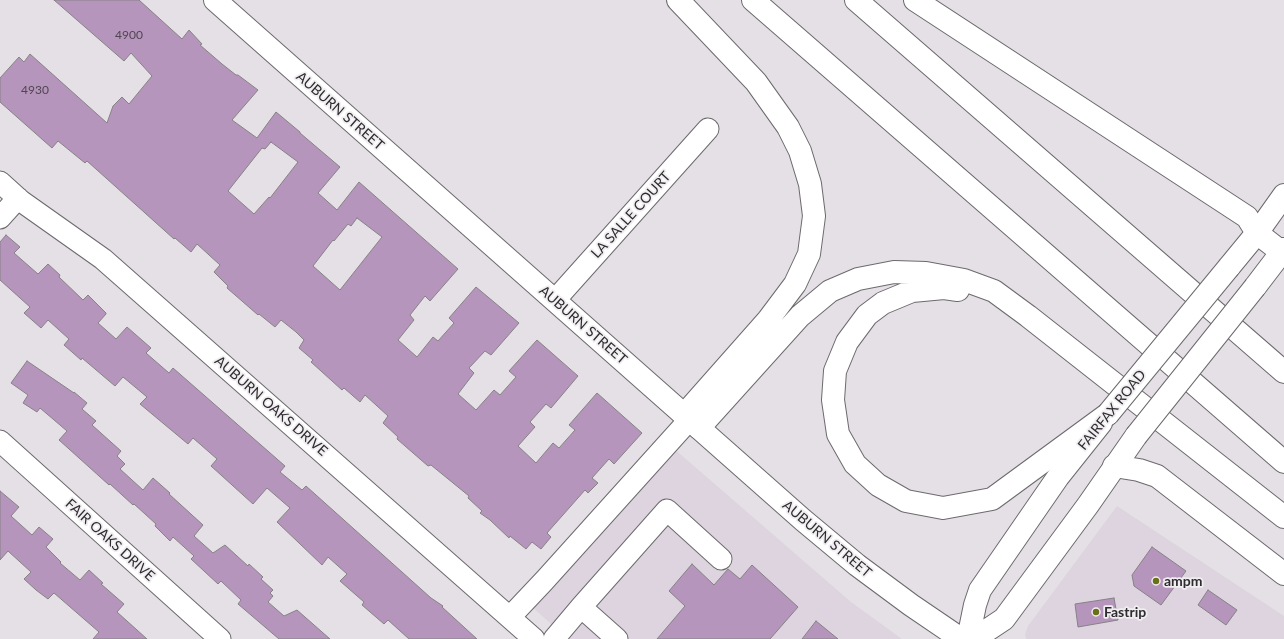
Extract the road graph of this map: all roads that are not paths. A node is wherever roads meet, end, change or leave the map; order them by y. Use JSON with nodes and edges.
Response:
{"nodes":[{"id":1,"x":215,"y":0,"type":"edge"},
{"id":2,"x":678,"y":0,"type":"edge"},
{"id":3,"x":752,"y":0,"type":"edge"},
{"id":4,"x":856,"y":0,"type":"edge"},
{"id":5,"x":915,"y":0,"type":"edge"},
{"id":6,"x":708,"y":129,"type":"dead end"},
{"id":7,"x":0,"y":182,"type":"edge"},
{"id":8,"x":1284,"y":196,"type":"edge"},
{"id":9,"x":18,"y":198,"type":"junction"},
{"id":10,"x":0,"y":218,"type":"edge"},
{"id":11,"x":1257,"y":233,"type":"junction"},
{"id":12,"x":1283,"y":251,"type":"edge"},
{"id":13,"x":555,"y":300,"type":"junction"},
{"id":14,"x":1028,"y":316,"type":"junction"},
{"id":15,"x":1284,"y":372,"type":"edge"},
{"id":16,"x":1108,"y":414,"type":"junction"},
{"id":17,"x":691,"y":421,"type":"junction"},
{"id":18,"x":0,"y":441,"type":"edge"},
{"id":19,"x":1284,"y":462,"type":"edge"},
{"id":20,"x":1114,"y":466,"type":"junction"},
{"id":21,"x":1284,"y":517,"type":"edge"},
{"id":22,"x":721,"y":559,"type":"dead end"},
{"id":23,"x":1284,"y":574,"type":"edge"},
{"id":24,"x":581,"y":606,"type":"junction"},
{"id":25,"x":510,"y":617,"type":"junction"},
{"id":26,"x":220,"y":639,"type":"edge"},
{"id":27,"x":534,"y":639,"type":"edge"},
{"id":28,"x":554,"y":639,"type":"edge"},
{"id":29,"x":617,"y":639,"type":"edge"},
{"id":30,"x":961,"y":639,"type":"edge"},
{"id":31,"x":968,"y":639,"type":"edge"},
{"id":32,"x":974,"y":639,"type":"edge"}],
"edges":[{"from":1,"to":13,"type":"main road","name":"AUBURN STREET"},
{"from":2,"to":17,"type":"main road"},
{"from":3,"to":19,"type":"main road"},
{"from":4,"to":15,"type":"main road"},
{"from":5,"to":11,"type":"main road"},
{"from":6,"to":13,"type":"street","name":"LA SALLE COURT"},
{"from":7,"to":9,"type":"street","name":"AUBURN OAKS DRIVE"},
{"from":8,"to":11,"type":"main road","name":"FAIRFAX ROAD"},
{"from":9,"to":10,"type":"street"},
{"from":9,"to":25,"type":"street","name":"AUBURN OAKS DRIVE"},
{"from":11,"to":12,"type":"main road"},
{"from":11,"to":16,"type":"main road","name":"FAIRFAX ROAD","bridge":true},
{"from":12,"to":20,"type":"main road","bridge":true},
{"from":13,"to":17,"type":"main road","name":"AUBURN STREET"},
{"from":14,"to":16,"type":"main road"},
{"from":14,"to":17,"type":"main road"},
{"from":14,"to":21,"type":"main road"},
{"from":16,"to":31,"type":"main road","name":"FAIRFAX ROAD"},
{"from":17,"to":25,"type":"street"},
{"from":17,"to":30,"type":"main road","name":"AUBURN STREET"},
{"from":18,"to":26,"type":"street","name":"FAIR OAKS DRIVE"},
{"from":20,"to":23,"type":"main road"},
{"from":20,"to":32,"type":"main road"},
{"from":22,"to":24,"type":"street"},
{"from":24,"to":28,"type":"street"},
{"from":24,"to":29,"type":"street"},
{"from":25,"to":27,"type":"street","name":"AUBURN OAKS DRIVE"}]}
